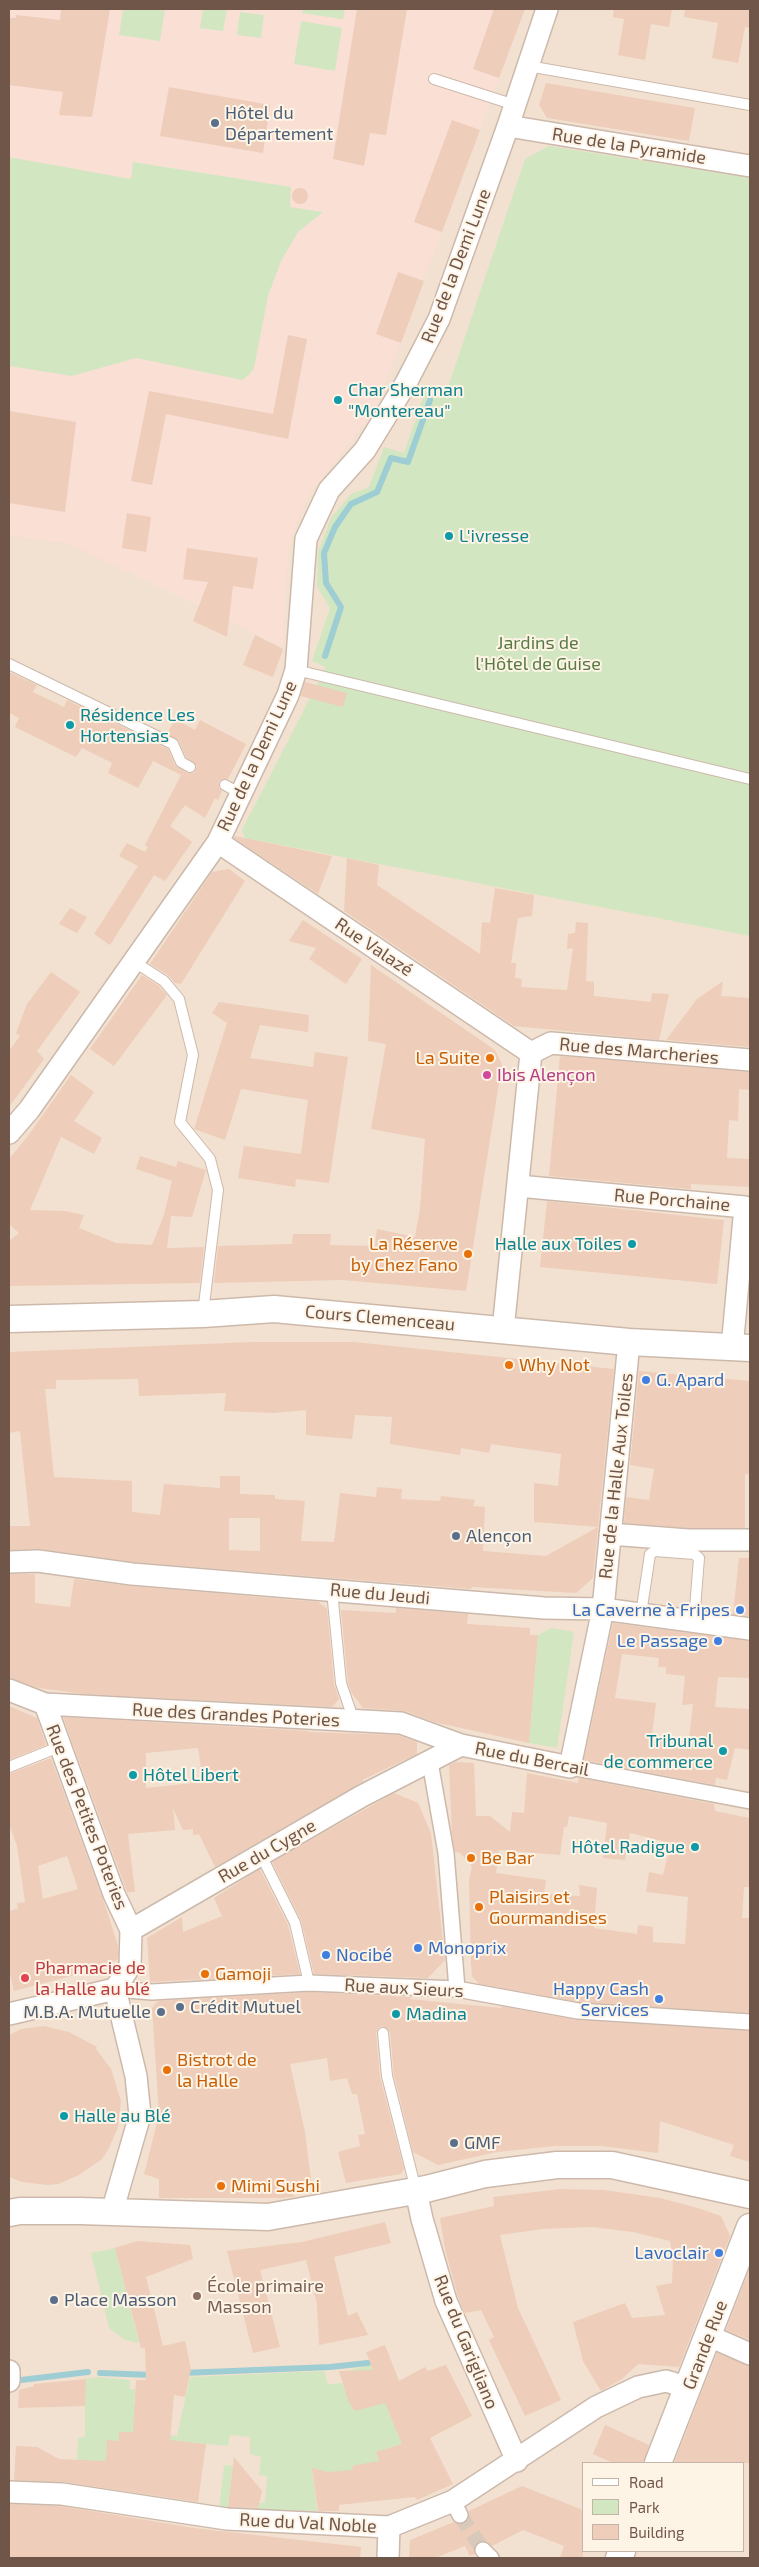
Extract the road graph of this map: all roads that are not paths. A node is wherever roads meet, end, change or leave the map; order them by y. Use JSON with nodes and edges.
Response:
{"nodes":[{"id":1,"x":547,"y":9,"type":"edge"},
{"id":2,"x":528,"y":66,"type":"junction"},
{"id":3,"x":434,"y":79,"type":"dead end"},
{"id":4,"x":515,"y":105,"type":"junction"},
{"id":5,"x":750,"y":105,"type":"edge"},
{"id":6,"x":508,"y":126,"type":"junction"},
{"id":7,"x":750,"y":166,"type":"edge"},
{"id":8,"x":9,"y":664,"type":"edge"},
{"id":9,"x":296,"y":670,"type":"junction"},
{"id":10,"x":190,"y":767,"type":"dead end"},
{"id":11,"x":750,"y":779,"type":"edge"},
{"id":12,"x":218,"y":842,"type":"junction"},
{"id":13,"x":133,"y":962,"type":"junction"},
{"id":14,"x":531,"y":1053,"type":"junction"},
{"id":15,"x":750,"y":1060,"type":"edge"},
{"id":16,"x":9,"y":1133,"type":"edge"},
{"id":17,"x":518,"y":1186,"type":"junction"},
{"id":18,"x":203,"y":1314,"type":"junction"},
{"id":19,"x":9,"y":1319,"type":"edge"},
{"id":20,"x":504,"y":1330,"type":"junction"},
{"id":21,"x":629,"y":1342,"type":"junction"},
{"id":22,"x":741,"y":1348,"type":"edge"},
{"id":23,"x":610,"y":1534,"type":"junction"},
{"id":24,"x":746,"y":1540,"type":"edge"},
{"id":25,"x":9,"y":1562,"type":"edge"},
{"id":26,"x":332,"y":1591,"type":"junction"},
{"id":27,"x":603,"y":1609,"type":"junction"},
{"id":28,"x":642,"y":1614,"type":"junction"},
{"id":29,"x":694,"y":1621,"type":"junction"},
{"id":30,"x":750,"y":1629,"type":"edge"},
{"id":31,"x":9,"y":1690,"type":"edge"},
{"id":32,"x":45,"y":1704,"type":"junction"},
{"id":33,"x":355,"y":1722,"type":"junction"},
{"id":34,"x":461,"y":1745,"type":"junction"},
{"id":35,"x":59,"y":1747,"type":"junction"},
{"id":36,"x":430,"y":1762,"type":"junction"},
{"id":37,"x":9,"y":1767,"type":"edge"},
{"id":38,"x":570,"y":1767,"type":"junction"},
{"id":39,"x":750,"y":1801,"type":"edge"},
{"id":40,"x":262,"y":1855,"type":"junction"},
{"id":41,"x":131,"y":1930,"type":"junction"},
{"id":42,"x":309,"y":1983,"type":"junction"},
{"id":43,"x":115,"y":1989,"type":"junction"},
{"id":44,"x":457,"y":1989,"type":"junction"},
{"id":45,"x":9,"y":2014,"type":"edge"},
{"id":46,"x":750,"y":2022,"type":"edge"},
{"id":47,"x":383,"y":2033,"type":"dead end"},
{"id":48,"x":416,"y":2190,"type":"junction"},
{"id":49,"x":750,"y":2195,"type":"edge"},
{"id":50,"x":112,"y":2212,"type":"junction"},
{"id":51,"x":9,"y":2214,"type":"edge"},
{"id":52,"x":750,"y":2227,"type":"edge"},
{"id":53,"x":709,"y":2336,"type":"junction"},
{"id":54,"x":750,"y":2354,"type":"edge"},
{"id":55,"x":9,"y":2372,"type":"edge"},
{"id":56,"x":9,"y":2381,"type":"edge"},
{"id":57,"x":689,"y":2388,"type":"junction"},
{"id":58,"x":516,"y":2461,"type":"junction"},
{"id":59,"x":658,"y":2462,"type":"edge"},
{"id":60,"x":9,"y":2492,"type":"edge"},
{"id":61,"x":389,"y":2527,"type":"junction"},
{"id":62,"x":388,"y":2558,"type":"edge"}],
"edges":[{"from":1,"to":2,"type":"street","name":"Rue de la Demi Lune"},
{"from":2,"to":4,"type":"street","name":"Rue de la Demi Lune"},
{"from":2,"to":5,"type":"lane"},
{"from":3,"to":4,"type":"lane"},
{"from":4,"to":6,"type":"street","name":"Rue de la Demi Lune"},
{"from":6,"to":7,"type":"street","name":"Rue de la Pyramide"},
{"from":6,"to":9,"type":"street","name":"Rue de la Demi Lune"},
{"from":8,"to":10,"type":"lane"},
{"from":9,"to":11,"type":"lane"},
{"from":9,"to":12,"type":"street","name":"Rue de la Demi Lune"},
{"from":12,"to":13,"type":"street","name":"Rue de la Demi Lune"},
{"from":12,"to":14,"type":"street","name":"Rue Valazé"},
{"from":13,"to":16,"type":"street","name":"Rue de la Demi Lune"},
{"from":13,"to":18,"type":"lane"},
{"from":14,"to":15,"type":"street","name":"Rue des Marcheries"},
{"from":14,"to":17,"type":"street"},
{"from":17,"to":20,"type":"street"},
{"from":17,"to":22,"type":"street","name":"Rue Porchaine"},
{"from":18,"to":19,"type":"street","name":"Cours Clemenceau"},
{"from":18,"to":20,"type":"street","name":"Cours Clemenceau"},
{"from":20,"to":21,"type":"street","name":"Cours Clemenceau"},
{"from":21,"to":22,"type":"street","name":"Cours Clemenceau"},
{"from":21,"to":23,"type":"street","name":"Rue de la Halle Aux Toiles"},
{"from":23,"to":24,"type":"street"},
{"from":23,"to":27,"type":"street","name":"Rue de la Halle Aux Toiles"},
{"from":25,"to":26,"type":"street","name":"Rue du Jeudi"},
{"from":26,"to":27,"type":"street","name":"Rue du Jeudi"},
{"from":26,"to":33,"type":"lane"},
{"from":27,"to":28,"type":"street","name":"Rue du Jeudi"},
{"from":27,"to":38,"type":"street","name":"Rue de la Halle Aux Toiles"},
{"from":28,"to":29,"type":"street","name":"Rue du Jeudi"},
{"from":28,"to":29,"type":"lane"},
{"from":29,"to":30,"type":"street","name":"Rue du Jeudi"},
{"from":31,"to":32,"type":"street","name":"Rue des Grandes Poteries"},
{"from":32,"to":33,"type":"street","name":"Rue des Grandes Poteries"},
{"from":32,"to":35,"type":"street","name":"Rue des Petites Poteries"},
{"from":33,"to":34,"type":"street","name":"Rue des Grandes Poteries"},
{"from":34,"to":36,"type":"street","name":"Rue du Cygne"},
{"from":34,"to":38,"type":"street","name":"Rue du Bercail"},
{"from":35,"to":37,"type":"lane"},
{"from":35,"to":41,"type":"street","name":"Rue des Petites Poteries"},
{"from":36,"to":40,"type":"street","name":"Rue du Cygne"},
{"from":36,"to":44,"type":"street"},
{"from":38,"to":39,"type":"street","name":"Rue du Bercail"},
{"from":40,"to":41,"type":"street","name":"Rue du Cygne"},
{"from":40,"to":42,"type":"lane"},
{"from":41,"to":43,"type":"street"},
{"from":42,"to":43,"type":"street","name":"Rue aux Sieurs"},
{"from":42,"to":44,"type":"street","name":"Rue aux Sieurs"},
{"from":43,"to":45,"type":"street"},
{"from":43,"to":50,"type":"street"},
{"from":44,"to":46,"type":"street","name":"Rue aux Sieurs"},
{"from":47,"to":48,"type":"lane"},
{"from":48,"to":49,"type":"street"},
{"from":48,"to":50,"type":"street"},
{"from":48,"to":58,"type":"street","name":"Rue du Garigliano"},
{"from":50,"to":51,"type":"street"},
{"from":52,"to":53,"type":"street","name":"Grande Rue"},
{"from":53,"to":54,"type":"street"},
{"from":53,"to":57,"type":"street","name":"Grande Rue"},
{"from":55,"to":56,"type":"street"},
{"from":57,"to":58,"type":"street","name":"Rue du Val Noble"},
{"from":57,"to":59,"type":"street","name":"Grande Rue"},
{"from":58,"to":61,"type":"street","name":"Rue du Val Noble"},
{"from":60,"to":61,"type":"street","name":"Rue du Val Noble"},
{"from":61,"to":62,"type":"street"}]}
